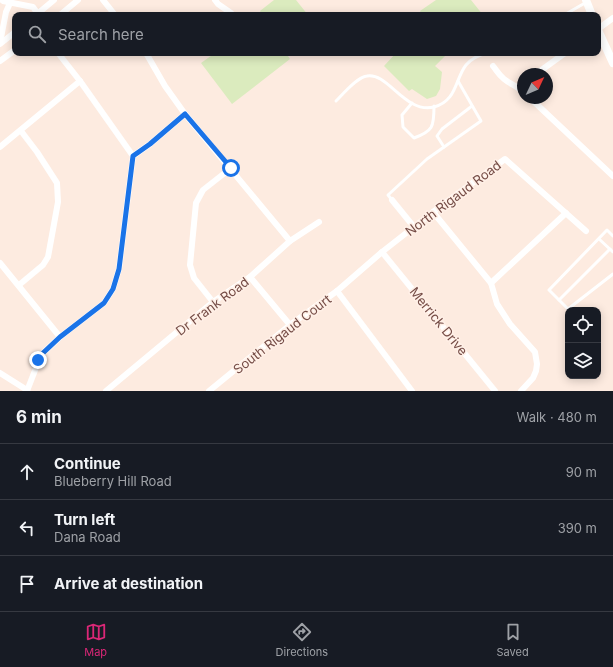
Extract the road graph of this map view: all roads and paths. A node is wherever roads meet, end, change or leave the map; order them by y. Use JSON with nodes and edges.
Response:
{"nodes":[{"id":1,"x":2,"y":0,"type":"edge"},
{"id":2,"x":54,"y":0,"type":"edge"},
{"id":3,"x":78,"y":0,"type":"edge"},
{"id":4,"x":103,"y":0,"type":"edge"},
{"id":5,"x":215,"y":0,"type":"edge"},
{"id":6,"x":586,"y":1,"type":"edge"},
{"id":7,"x":10,"y":3,"type":"junction"},
{"id":8,"x":36,"y":12,"type":"edge"},
{"id":9,"x":39,"y":12,"type":"edge"},
{"id":10,"x":64,"y":12,"type":"edge"},
{"id":11,"x":113,"y":12,"type":"edge"},
{"id":12,"x":230,"y":12,"type":"edge"},
{"id":13,"x":569,"y":12,"type":"edge"},
{"id":14,"x":591,"y":12,"type":"edge"},
{"id":15,"x":613,"y":18,"type":"edge"},
{"id":16,"x":601,"y":28,"type":"edge"},
{"id":17,"x":12,"y":34,"type":"edge"},
{"id":18,"x":601,"y":37,"type":"edge"},
{"id":19,"x":0,"y":43,"type":"edge"},
{"id":20,"x":12,"y":52,"type":"edge"},
{"id":21,"x":60,"y":56,"type":"edge"},
{"id":22,"x":148,"y":56,"type":"edge"},
{"id":23,"x":477,"y":56,"type":"edge"},
{"id":24,"x":561,"y":56,"type":"edge"},
{"id":25,"x":0,"y":61,"type":"edge"},
{"id":26,"x":613,"y":63,"type":"edge"},
{"id":27,"x":493,"y":66,"type":"dead end"},
{"id":28,"x":544,"y":68,"type":"edge"},
{"id":29,"x":80,"y":81,"type":"junction"},
{"id":30,"x":458,"y":81,"type":"junction"},
{"id":31,"x":517,"y":84,"type":"edge"},
{"id":32,"x":336,"y":101,"type":"dead end"},
{"id":33,"x":412,"y":103,"type":"junction"},
{"id":34,"x":536,"y":104,"type":"edge"},
{"id":35,"x":434,"y":106,"type":"junction"},
{"id":36,"x":472,"y":106,"type":"junction"},
{"id":37,"x":185,"y":114,"type":"junction"},
{"id":38,"x":20,"y":131,"type":"junction"},
{"id":39,"x":0,"y":147,"type":"edge"},
{"id":40,"x":444,"y":147,"type":"junction"},
{"id":41,"x":133,"y":156,"type":"junction"},
{"id":42,"x":231,"y":168,"type":"junction"},
{"id":43,"x":613,"y":176,"type":"edge"},
{"id":44,"x":392,"y":200,"type":"joint"},
{"id":45,"x":433,"y":212,"type":"junction"},
{"id":46,"x":566,"y":213,"type":"junction"},
{"id":47,"x":319,"y":222,"type":"dead end"},
{"id":48,"x":414,"y":227,"type":"junction"},
{"id":49,"x":586,"y":232,"type":"dead end"},
{"id":50,"x":613,"y":236,"type":"edge"},
{"id":51,"x":599,"y":239,"type":"junction"},
{"id":52,"x":290,"y":241,"type":"junction"},
{"id":53,"x":612,"y":250,"type":"edge"},
{"id":54,"x":382,"y":252,"type":"junction"},
{"id":55,"x":0,"y":263,"type":"edge"},
{"id":56,"x":613,"y":274,"type":"edge"},
{"id":57,"x":250,"y":277,"type":"junction"},
{"id":58,"x":491,"y":283,"type":"junction"},
{"id":59,"x":19,"y":285,"type":"junction"},
{"id":60,"x":337,"y":292,"type":"junction"},
{"id":61,"x":559,"y":300,"type":"junction"},
{"id":62,"x":213,"y":302,"type":"junction"},
{"id":63,"x":290,"y":325,"type":"junction"},
{"id":64,"x":60,"y":337,"type":"junction"},
{"id":65,"x":0,"y":373,"type":"edge"},
{"id":66,"x":27,"y":391,"type":"edge"},
{"id":67,"x":106,"y":391,"type":"edge"},
{"id":68,"x":209,"y":391,"type":"edge"},
{"id":69,"x":412,"y":391,"type":"edge"},
{"id":70,"x":495,"y":391,"type":"edge"},
{"id":71,"x":521,"y":391,"type":"edge"}],
"edges":[{"from":1,"to":7,"type":"street"},
{"from":2,"to":9,"type":"street"},
{"from":3,"to":10,"type":"street"},
{"from":4,"to":11,"type":"street"},
{"from":5,"to":12,"type":"street"},
{"from":6,"to":13,"type":"lane"},
{"from":6,"to":14,"type":"street"},
{"from":7,"to":8,"type":"street"},
{"from":7,"to":19,"type":"street"},
{"from":15,"to":16,"type":"street"},
{"from":17,"to":19,"type":"street"},
{"from":18,"to":26,"type":"street"},
{"from":20,"to":25,"type":"street"},
{"from":21,"to":29,"type":"street"},
{"from":22,"to":37,"type":"street"},
{"from":23,"to":30,"type":"lane"},
{"from":24,"to":28,"type":"street"},
{"from":27,"to":31,"type":"street"},
{"from":29,"to":38,"type":"street"},
{"from":29,"to":41,"type":"street"},
{"from":30,"to":35,"type":"lane"},
{"from":30,"to":36,"type":"lane"},
{"from":32,"to":33,"type":"lane"},
{"from":33,"to":35,"type":"lane"},
{"from":33,"to":35,"type":"lane"},
{"from":34,"to":43,"type":"street"},
{"from":36,"to":40,"type":"lane"},
{"from":36,"to":40,"type":"lane"},
{"from":37,"to":41,"type":"street"},
{"from":37,"to":42,"type":"street"},
{"from":38,"to":39,"type":"street"},
{"from":38,"to":59,"type":"street"},
{"from":40,"to":44,"type":"lane"},
{"from":41,"to":64,"type":"street"},
{"from":42,"to":52,"type":"street"},
{"from":42,"to":62,"type":"street"},
{"from":44,"to":48,"type":"street"},
{"from":45,"to":46,"type":"street","name":"North Rigaud Road"},
{"from":45,"to":48,"type":"street","name":"North Rigaud Road"},
{"from":45,"to":58,"type":"street"},
{"from":46,"to":49,"type":"street","name":"North Rigaud Road"},
{"from":46,"to":58,"type":"street"},
{"from":47,"to":52,"type":"street","name":"Dr Frank Road"},
{"from":48,"to":54,"type":"street","name":"North Rigaud Road"},
{"from":50,"to":51,"type":"lane"},
{"from":51,"to":53,"type":"lane"},
{"from":51,"to":61,"type":"lane"},
{"from":52,"to":57,"type":"street","name":"Dr Frank Road"},
{"from":53,"to":61,"type":"lane"},
{"from":54,"to":60,"type":"street","name":"North Rigaud Road"},
{"from":54,"to":70,"type":"street","name":"Merrick Drive"},
{"from":55,"to":59,"type":"street"},
{"from":56,"to":61,"type":"lane"},
{"from":57,"to":62,"type":"street","name":"Dr Frank Road"},
{"from":57,"to":63,"type":"street"},
{"from":58,"to":71,"type":"street"},
{"from":59,"to":64,"type":"street"},
{"from":60,"to":63,"type":"street","name":"South Rigaud Court"},
{"from":60,"to":69,"type":"street"},
{"from":62,"to":67,"type":"street","name":"Dr Frank Road"},
{"from":63,"to":68,"type":"street","name":"South Rigaud Court"},
{"from":64,"to":66,"type":"street"},
{"from":65,"to":66,"type":"street"}]}
